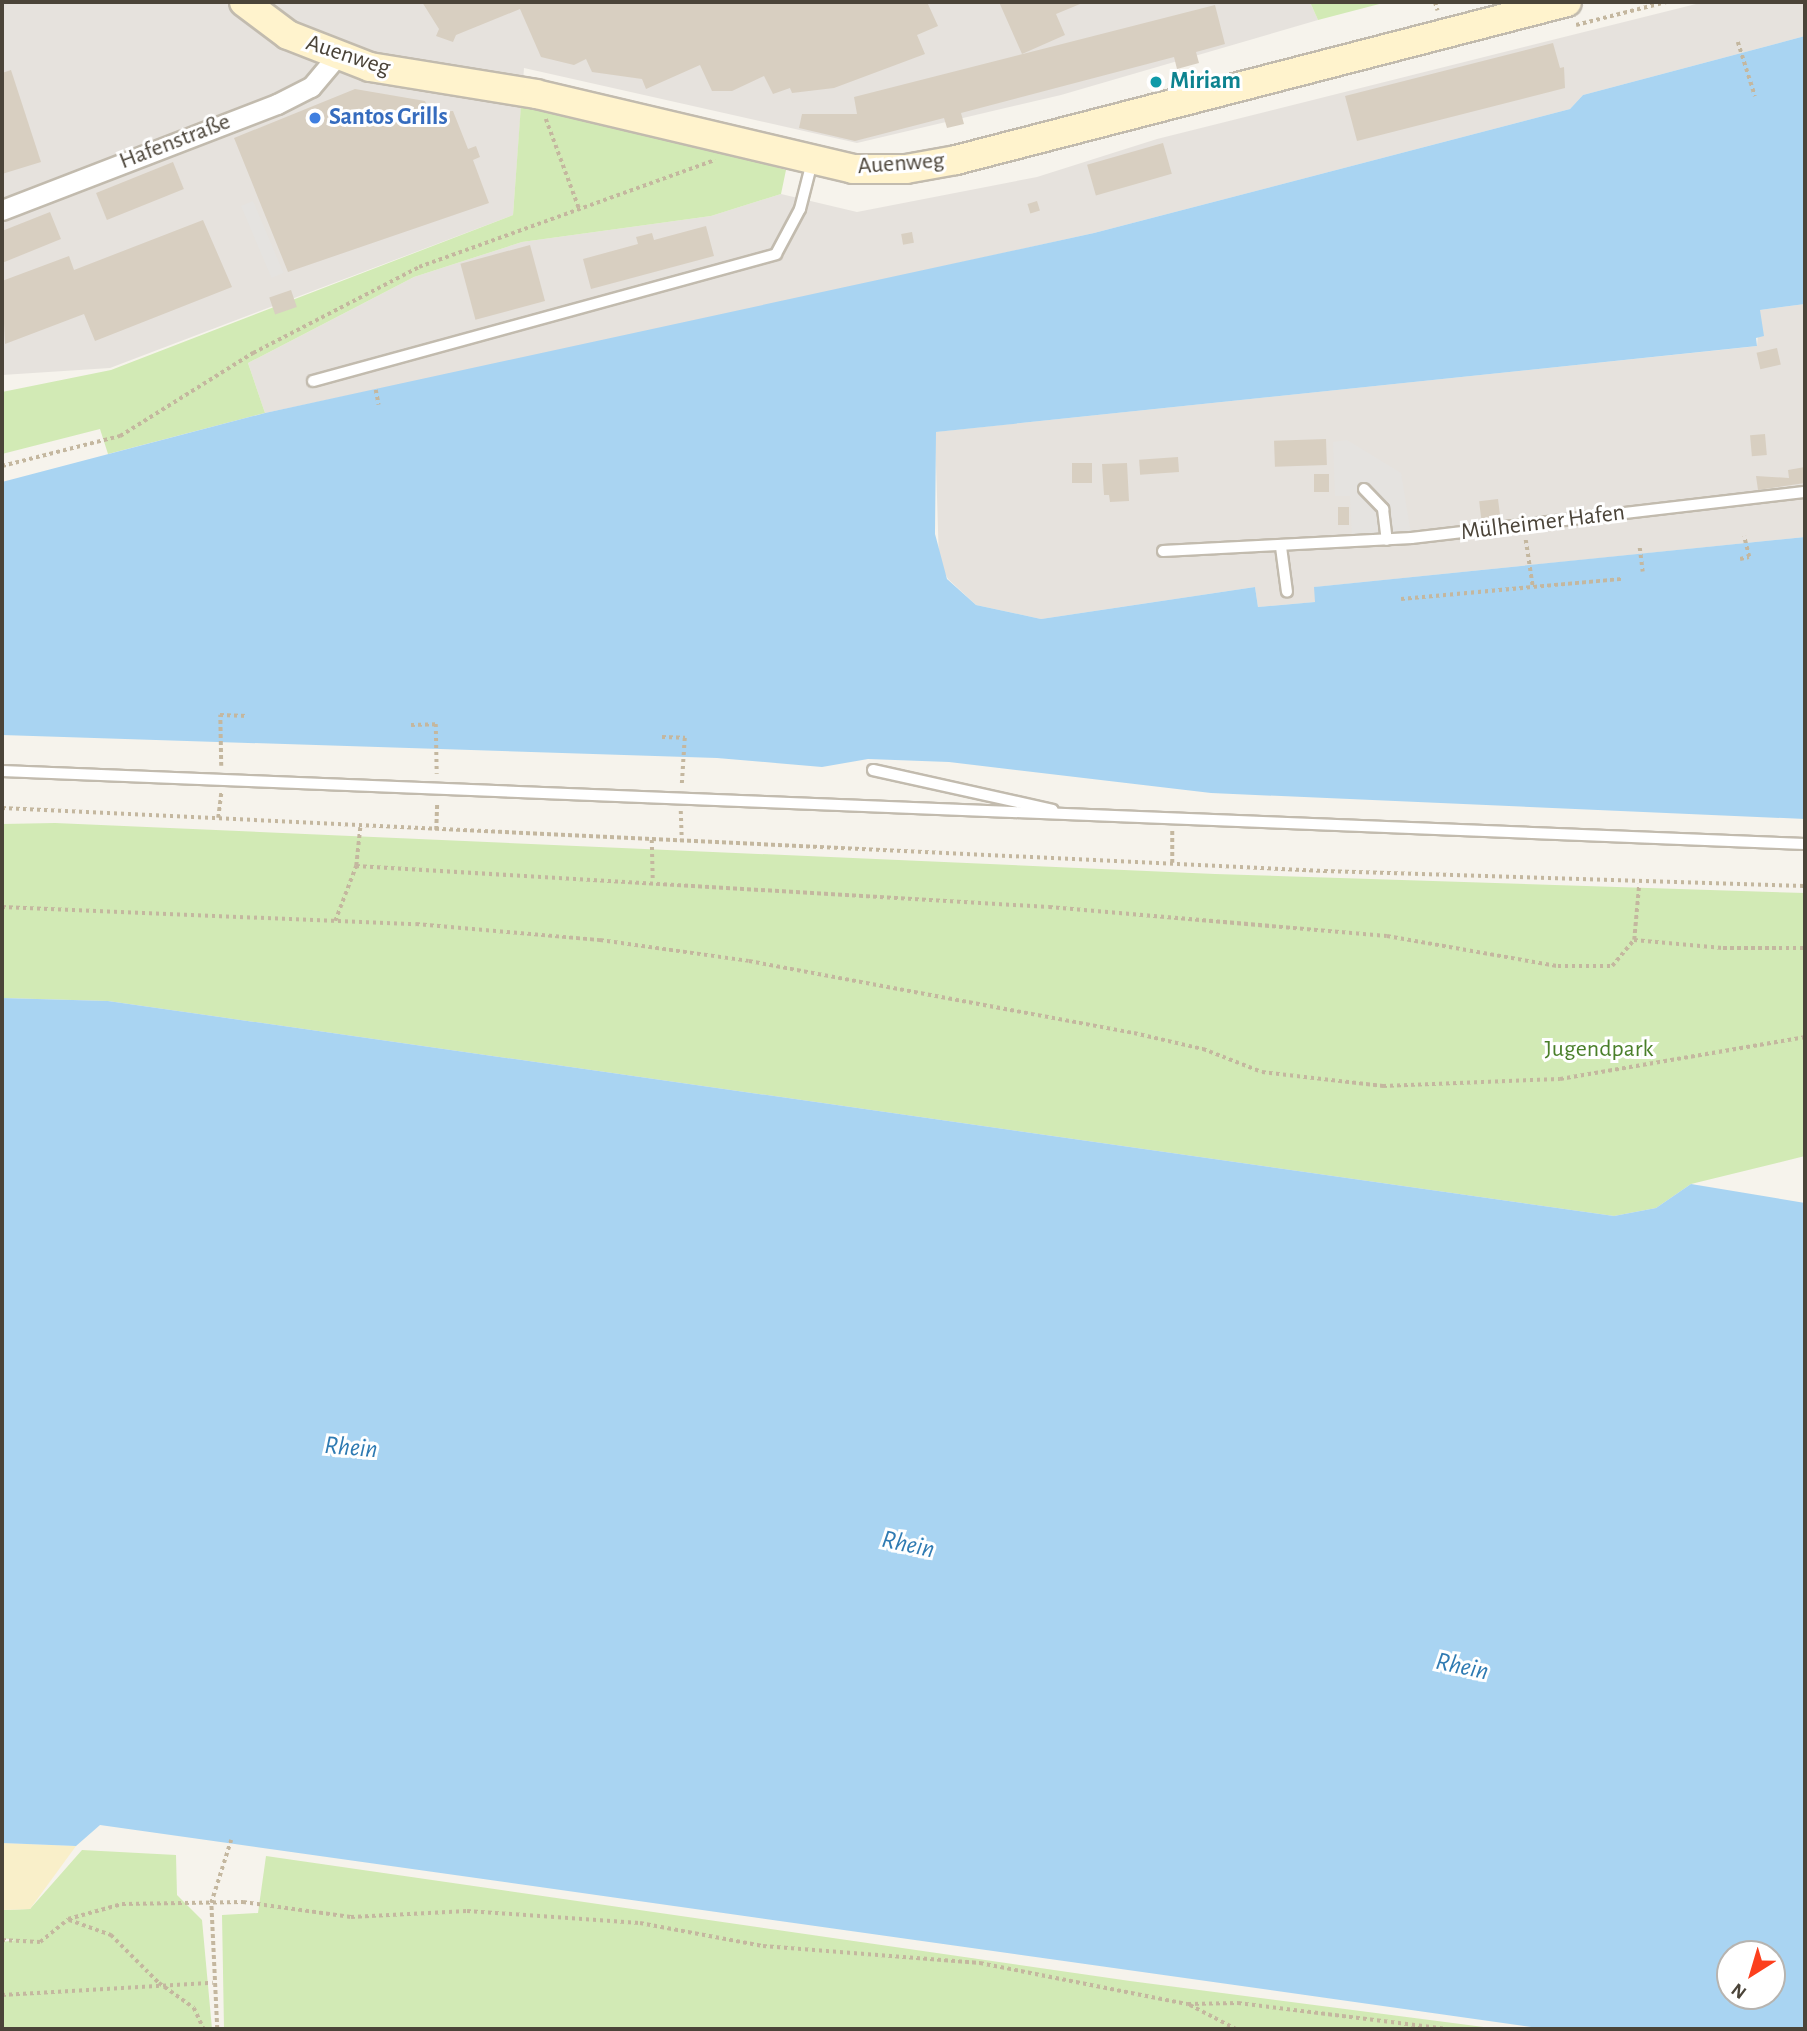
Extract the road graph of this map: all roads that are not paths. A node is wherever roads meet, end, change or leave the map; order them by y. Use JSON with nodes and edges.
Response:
{"nodes":[{"id":1,"x":244,"y":2,"type":"edge"},
{"id":2,"x":1567,"y":2,"type":"edge"},
{"id":3,"x":336,"y":57,"type":"junction"},
{"id":4,"x":812,"y":162,"type":"junction"},
{"id":5,"x":2,"y":210,"type":"edge"},
{"id":6,"x":313,"y":381,"type":"dead end"},
{"id":7,"x":1364,"y":489,"type":"dead end"},
{"id":8,"x":1805,"y":492,"type":"edge"},
{"id":9,"x":1387,"y":540,"type":"junction"},
{"id":10,"x":1281,"y":547,"type":"junction"},
{"id":11,"x":1163,"y":551,"type":"dead end"},
{"id":12,"x":1287,"y":592,"type":"dead end"},
{"id":13,"x":873,"y":770,"type":"dead end"},
{"id":14,"x":2,"y":771,"type":"edge"},
{"id":15,"x":1078,"y":816,"type":"junction"},
{"id":16,"x":1805,"y":844,"type":"edge"}],
"edges":[{"from":1,"to":3,"type":"street","name":"Auenweg"},
{"from":2,"to":4,"type":"street","name":"Auenweg"},
{"from":3,"to":4,"type":"street","name":"Auenweg"},
{"from":3,"to":5,"type":"street","name":"Hafenstraße"},
{"from":4,"to":6,"type":"lane"},
{"from":7,"to":9,"type":"lane"},
{"from":8,"to":9,"type":"lane","name":"Mülheimer Hafen"},
{"from":9,"to":10,"type":"lane","name":"Mülheimer Hafen"},
{"from":10,"to":11,"type":"lane","name":"Mülheimer Hafen"},
{"from":10,"to":12,"type":"lane"},
{"from":13,"to":15,"type":"lane"},
{"from":14,"to":15,"type":"lane"},
{"from":15,"to":16,"type":"lane"}]}
